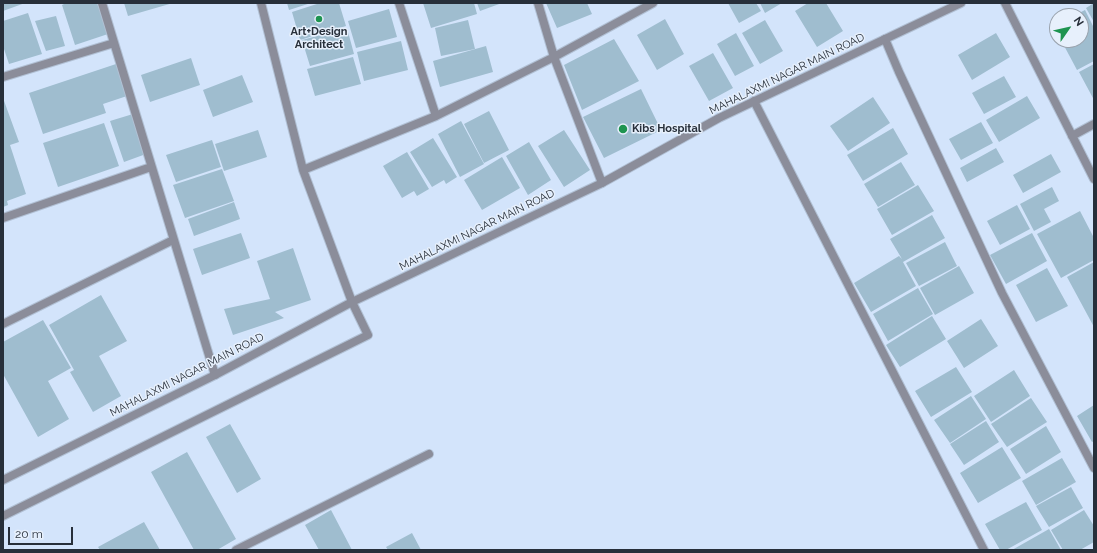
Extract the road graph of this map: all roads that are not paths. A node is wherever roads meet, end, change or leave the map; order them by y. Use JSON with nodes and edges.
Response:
{"nodes":[{"id":1,"x":102,"y":3,"type":"edge"},
{"id":2,"x":261,"y":3,"type":"edge"},
{"id":3,"x":399,"y":3,"type":"edge"},
{"id":4,"x":538,"y":3,"type":"edge"},
{"id":5,"x":653,"y":3,"type":"edge"},
{"id":6,"x":961,"y":3,"type":"edge"},
{"id":7,"x":1005,"y":3,"type":"edge"},
{"id":8,"x":885,"y":39,"type":"junction"},
{"id":9,"x":114,"y":43,"type":"junction"},
{"id":10,"x":554,"y":57,"type":"junction"},
{"id":11,"x":3,"y":77,"type":"edge"},
{"id":12,"x":754,"y":101,"type":"junction"},
{"id":13,"x":436,"y":116,"type":"junction"},
{"id":14,"x":1094,"y":124,"type":"edge"},
{"id":15,"x":1072,"y":136,"type":"junction"},
{"id":16,"x":151,"y":167,"type":"junction"},
{"id":17,"x":303,"y":170,"type":"junction"},
{"id":18,"x":1094,"y":179,"type":"edge"},
{"id":19,"x":602,"y":183,"type":"junction"},
{"id":20,"x":3,"y":218,"type":"edge"},
{"id":21,"x":173,"y":240,"type":"junction"},
{"id":22,"x":352,"y":302,"type":"junction"},
{"id":23,"x":3,"y":324,"type":"edge"},
{"id":24,"x":215,"y":375,"type":"junction"},
{"id":25,"x":429,"y":454,"type":"dead end"},
{"id":26,"x":1094,"y":468,"type":"edge"},
{"id":27,"x":3,"y":480,"type":"edge"},
{"id":28,"x":3,"y":516,"type":"edge"},
{"id":29,"x":236,"y":550,"type":"edge"},
{"id":30,"x":984,"y":550,"type":"edge"}],
"edges":[{"from":1,"to":9,"type":"street"},
{"from":2,"to":17,"type":"street"},
{"from":3,"to":13,"type":"street"},
{"from":4,"to":10,"type":"street"},
{"from":5,"to":10,"type":"street"},
{"from":6,"to":8,"type":"street","name":"MAHALAXMI NAGAR MAIN ROAD"},
{"from":7,"to":15,"type":"street"},
{"from":8,"to":12,"type":"street","name":"MAHALAXMI NAGAR MAIN ROAD"},
{"from":8,"to":26,"type":"street"},
{"from":9,"to":11,"type":"street"},
{"from":9,"to":16,"type":"street"},
{"from":10,"to":13,"type":"street"},
{"from":10,"to":19,"type":"street"},
{"from":12,"to":19,"type":"street","name":"MAHALAXMI NAGAR MAIN ROAD"},
{"from":12,"to":30,"type":"street"},
{"from":13,"to":17,"type":"street"},
{"from":14,"to":15,"type":"street"},
{"from":15,"to":18,"type":"street"},
{"from":16,"to":20,"type":"street"},
{"from":16,"to":21,"type":"street"},
{"from":17,"to":22,"type":"street"},
{"from":19,"to":22,"type":"street","name":"MAHALAXMI NAGAR MAIN ROAD"},
{"from":21,"to":23,"type":"street"},
{"from":21,"to":24,"type":"street"},
{"from":22,"to":24,"type":"street","name":"MAHALAXMI NAGAR MAIN ROAD"},
{"from":22,"to":28,"type":"street"},
{"from":24,"to":27,"type":"street","name":"MAHALAXMI NAGAR MAIN ROAD"},
{"from":25,"to":29,"type":"street"}]}
